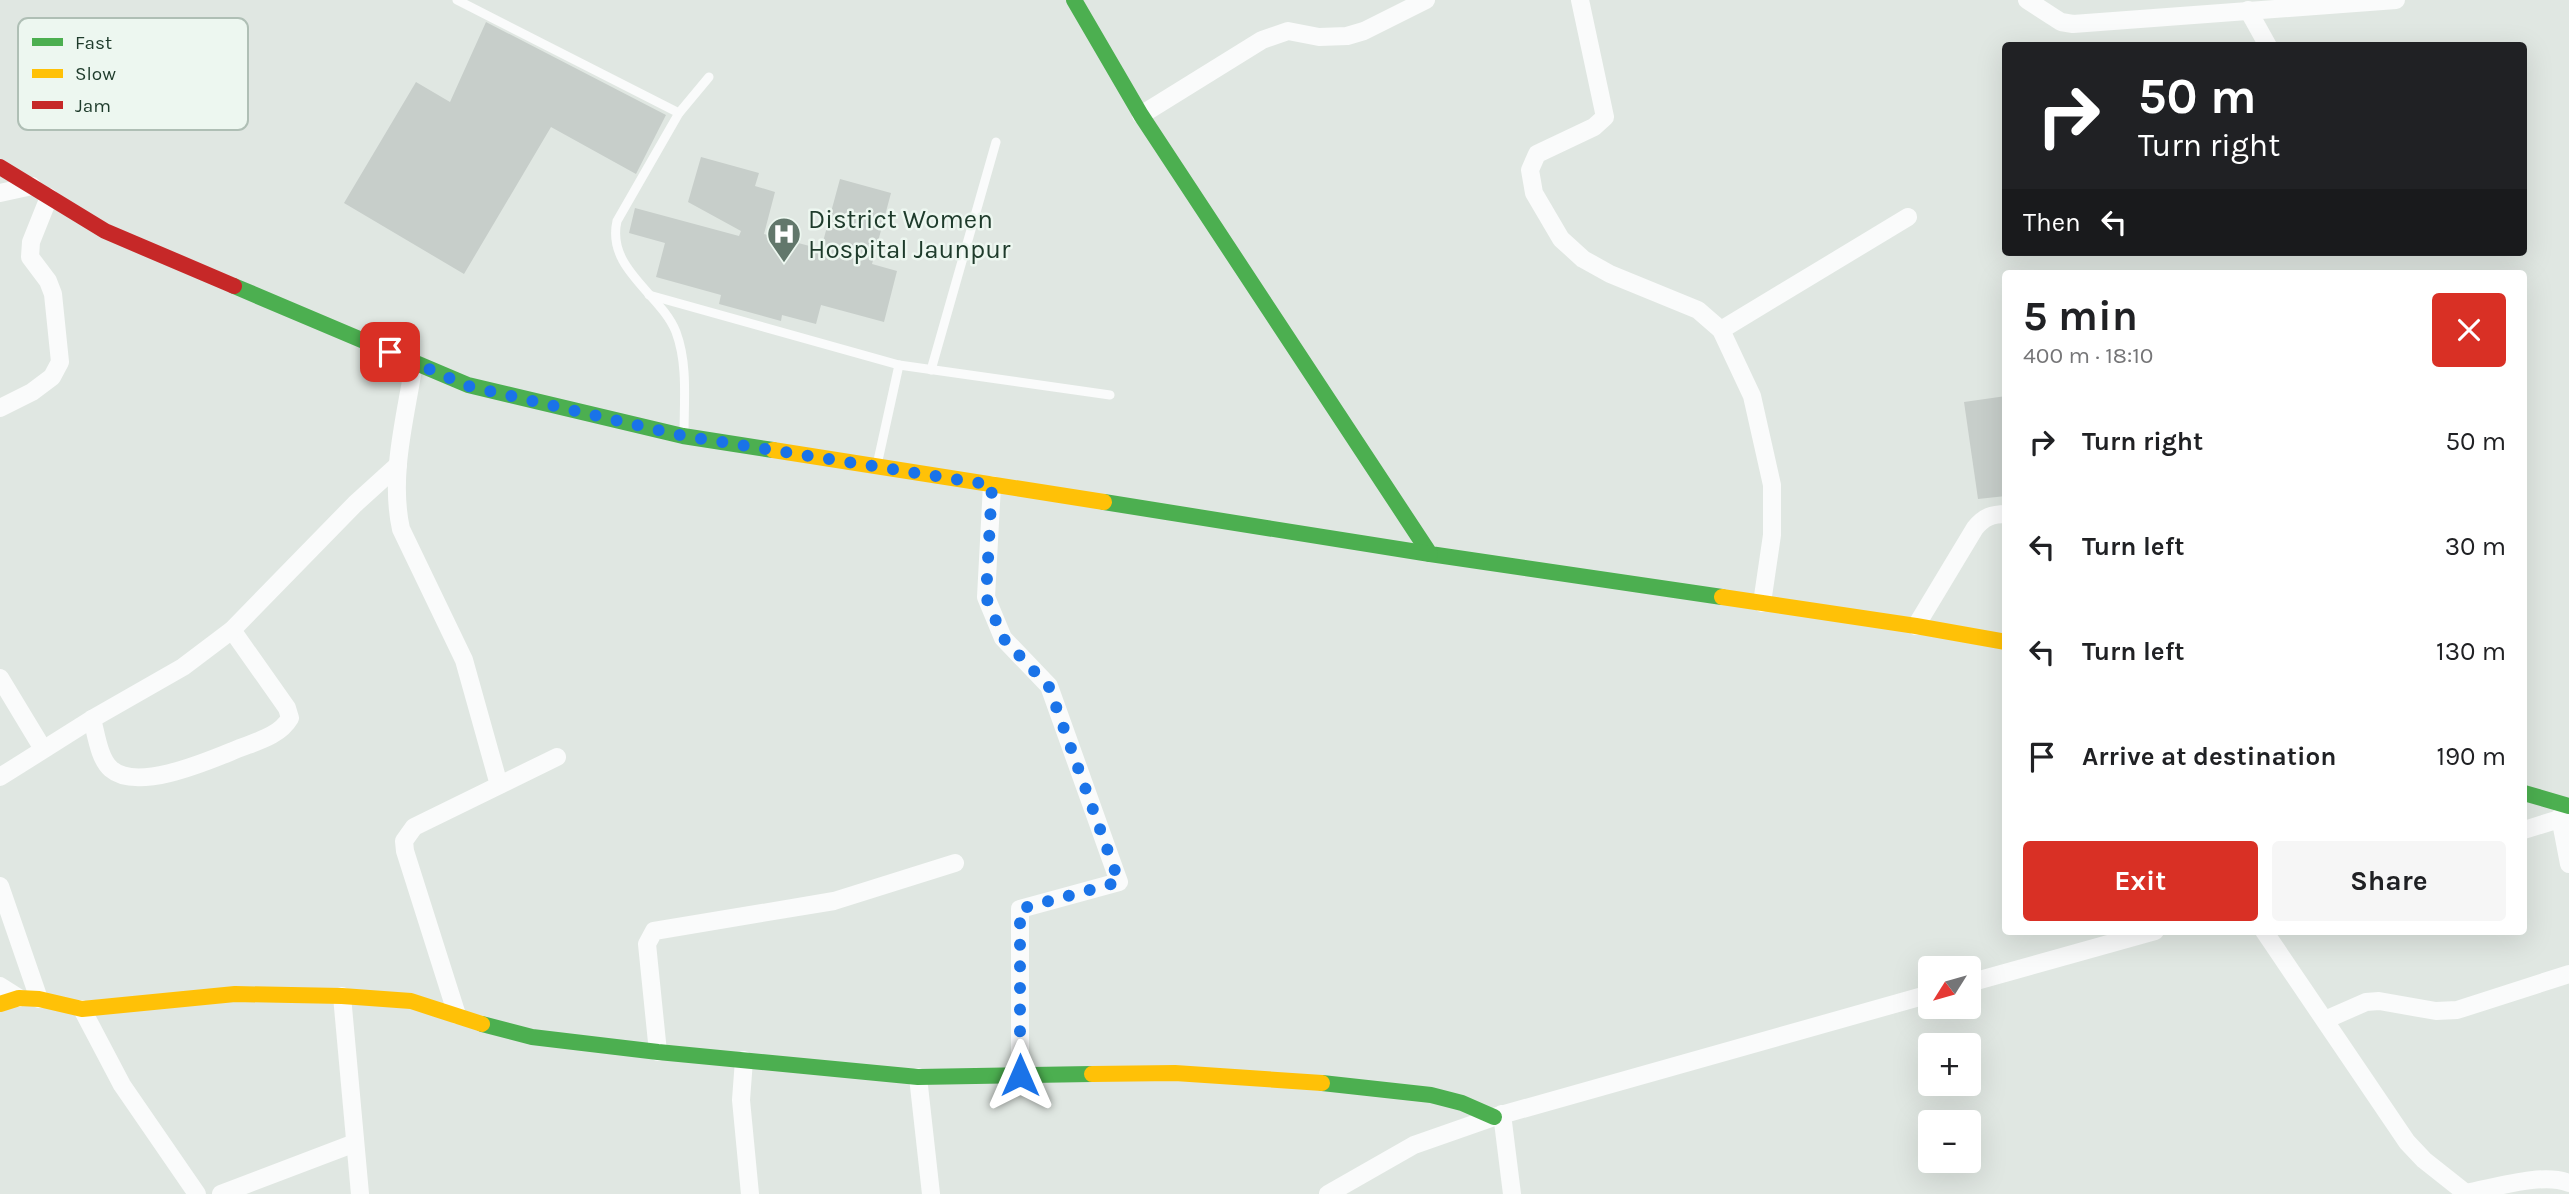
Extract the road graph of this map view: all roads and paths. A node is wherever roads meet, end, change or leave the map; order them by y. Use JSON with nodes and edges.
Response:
{"nodes":[{"id":1,"x":457,"y":0,"type":"edge"},
{"id":2,"x":1074,"y":0,"type":"edge"},
{"id":3,"x":1426,"y":0,"type":"edge"},
{"id":4,"x":1580,"y":0,"type":"edge"},
{"id":5,"x":2027,"y":0,"type":"edge"},
{"id":6,"x":2396,"y":0,"type":"edge"},
{"id":7,"x":2248,"y":10,"type":"junction"},
{"id":8,"x":2266,"y":42,"type":"edge"},
{"id":9,"x":709,"y":77,"type":"dead end"},
{"id":10,"x":679,"y":113,"type":"junction"},
{"id":11,"x":1142,"y":115,"type":"junction"},
{"id":12,"x":996,"y":142,"type":"dead end"},
{"id":13,"x":0,"y":167,"type":"edge"},
{"id":14,"x":32,"y":186,"type":"junction"},
{"id":15,"x":0,"y":193,"type":"edge"},
{"id":16,"x":49,"y":197,"type":"junction"},
{"id":17,"x":1908,"y":217,"type":"dead end"},
{"id":18,"x":649,"y":295,"type":"junction"},
{"id":19,"x":1721,"y":330,"type":"junction"},
{"id":20,"x":414,"y":363,"type":"junction"},
{"id":21,"x":899,"y":365,"type":"junction"},
{"id":22,"x":931,"y":370,"type":"junction"},
{"id":23,"x":1110,"y":394,"type":"dead end"},
{"id":24,"x":0,"y":408,"type":"edge"},
{"id":25,"x":684,"y":436,"type":"junction"},
{"id":26,"x":398,"y":465,"type":"junction"},
{"id":27,"x":876,"y":467,"type":"junction"},
{"id":28,"x":992,"y":485,"type":"junction"},
{"id":29,"x":2002,"y":514,"type":"edge"},
{"id":30,"x":1430,"y":554,"type":"junction"},
{"id":31,"x":1762,"y":603,"type":"junction"},
{"id":32,"x":1916,"y":625,"type":"junction"},
{"id":33,"x":232,"y":630,"type":"junction"},
{"id":34,"x":2002,"y":641,"type":"edge"},
{"id":35,"x":0,"y":678,"type":"edge"},
{"id":36,"x":92,"y":719,"type":"junction"},
{"id":37,"x":43,"y":749,"type":"junction"},
{"id":38,"x":557,"y":757,"type":"dead end"},
{"id":39,"x":0,"y":776,"type":"edge"},
{"id":40,"x":499,"y":785,"type":"junction"},
{"id":41,"x":2527,"y":794,"type":"edge"},
{"id":42,"x":2566,"y":813,"type":"edge"},
{"id":43,"x":2527,"y":829,"type":"edge"},
{"id":44,"x":956,"y":863,"type":"dead end"},
{"id":45,"x":2569,"y":864,"type":"edge"},
{"id":46,"x":0,"y":886,"type":"edge"},
{"id":47,"x":2141,"y":935,"type":"edge"},
{"id":48,"x":2267,"y":935,"type":"edge"},
{"id":49,"x":2569,"y":974,"type":"edge"},
{"id":50,"x":1981,"y":980,"type":"edge"},
{"id":51,"x":0,"y":986,"type":"edge"},
{"id":52,"x":342,"y":996,"type":"junction"},
{"id":53,"x":1918,"y":997,"type":"edge"},
{"id":54,"x":19,"y":998,"type":"junction"},
{"id":55,"x":39,"y":999,"type":"junction"},
{"id":56,"x":0,"y":1004,"type":"edge"},
{"id":57,"x":82,"y":1009,"type":"junction"},
{"id":58,"x":457,"y":1015,"type":"junction"},
{"id":59,"x":2325,"y":1020,"type":"junction"},
{"id":60,"x":657,"y":1052,"type":"junction"},
{"id":61,"x":744,"y":1060,"type":"junction"},
{"id":62,"x":1020,"y":1075,"type":"junction"},
{"id":63,"x":918,"y":1077,"type":"junction"},
{"id":64,"x":1498,"y":1116,"type":"junction"},
{"id":65,"x":355,"y":1143,"type":"junction"},
{"id":66,"x":2569,"y":1183,"type":"edge"},
{"id":67,"x":1348,"y":1187,"type":"edge"},
{"id":68,"x":2466,"y":1193,"type":"edge"},
{"id":69,"x":197,"y":1194,"type":"edge"},
{"id":70,"x":221,"y":1194,"type":"edge"},
{"id":71,"x":360,"y":1194,"type":"edge"},
{"id":72,"x":750,"y":1194,"type":"edge"},
{"id":73,"x":931,"y":1194,"type":"edge"},
{"id":74,"x":1328,"y":1194,"type":"edge"},
{"id":75,"x":1511,"y":1194,"type":"edge"}],
"edges":[{"from":1,"to":10,"type":"lane"},
{"from":2,"to":11,"type":"street"},
{"from":3,"to":11,"type":"street"},
{"from":4,"to":19,"type":"street"},
{"from":5,"to":7,"type":"street"},
{"from":6,"to":7,"type":"street"},
{"from":7,"to":8,"type":"street"},
{"from":9,"to":10,"type":"lane"},
{"from":10,"to":18,"type":"lane"},
{"from":11,"to":30,"type":"street"},
{"from":12,"to":22,"type":"lane"},
{"from":13,"to":14,"type":"street"},
{"from":14,"to":15,"type":"street"},
{"from":14,"to":16,"type":"street"},
{"from":16,"to":20,"type":"street"},
{"from":16,"to":24,"type":"street"},
{"from":17,"to":19,"type":"street"},
{"from":18,"to":21,"type":"lane"},
{"from":18,"to":25,"type":"lane"},
{"from":19,"to":31,"type":"street"},
{"from":20,"to":25,"type":"street"},
{"from":20,"to":26,"type":"street"},
{"from":21,"to":22,"type":"lane"},
{"from":21,"to":27,"type":"lane"},
{"from":22,"to":23,"type":"lane"},
{"from":25,"to":27,"type":"street"},
{"from":26,"to":33,"type":"street"},
{"from":26,"to":40,"type":"street"},
{"from":27,"to":28,"type":"street"},
{"from":28,"to":30,"type":"street"},
{"from":28,"to":62,"type":"street"},
{"from":29,"to":32,"type":"street"},
{"from":30,"to":31,"type":"street"},
{"from":31,"to":32,"type":"street"},
{"from":32,"to":34,"type":"street"},
{"from":33,"to":36,"type":"street"},
{"from":33,"to":36,"type":"street"},
{"from":35,"to":37,"type":"street"},
{"from":36,"to":37,"type":"street"},
{"from":37,"to":39,"type":"street"},
{"from":38,"to":40,"type":"street"},
{"from":40,"to":58,"type":"street"},
{"from":41,"to":42,"type":"street"},
{"from":42,"to":43,"type":"street"},
{"from":42,"to":45,"type":"street"},
{"from":44,"to":60,"type":"street"},
{"from":46,"to":55,"type":"street"},
{"from":47,"to":50,"type":"street"},
{"from":48,"to":59,"type":"street"},
{"from":49,"to":59,"type":"street"},
{"from":51,"to":54,"type":"street"},
{"from":52,"to":57,"type":"street"},
{"from":52,"to":58,"type":"street"},
{"from":52,"to":65,"type":"street"},
{"from":53,"to":64,"type":"street"},
{"from":54,"to":55,"type":"street"},
{"from":54,"to":56,"type":"street"},
{"from":55,"to":57,"type":"street"},
{"from":57,"to":69,"type":"street"},
{"from":58,"to":60,"type":"street"},
{"from":59,"to":68,"type":"street"},
{"from":60,"to":61,"type":"street"},
{"from":61,"to":63,"type":"street"},
{"from":61,"to":72,"type":"street"},
{"from":62,"to":63,"type":"street"},
{"from":62,"to":64,"type":"street"},
{"from":63,"to":73,"type":"street"},
{"from":64,"to":67,"type":"street"},
{"from":64,"to":75,"type":"street"},
{"from":65,"to":70,"type":"street"},
{"from":65,"to":71,"type":"street"},
{"from":66,"to":68,"type":"street"},
{"from":67,"to":74,"type":"street"}]}
